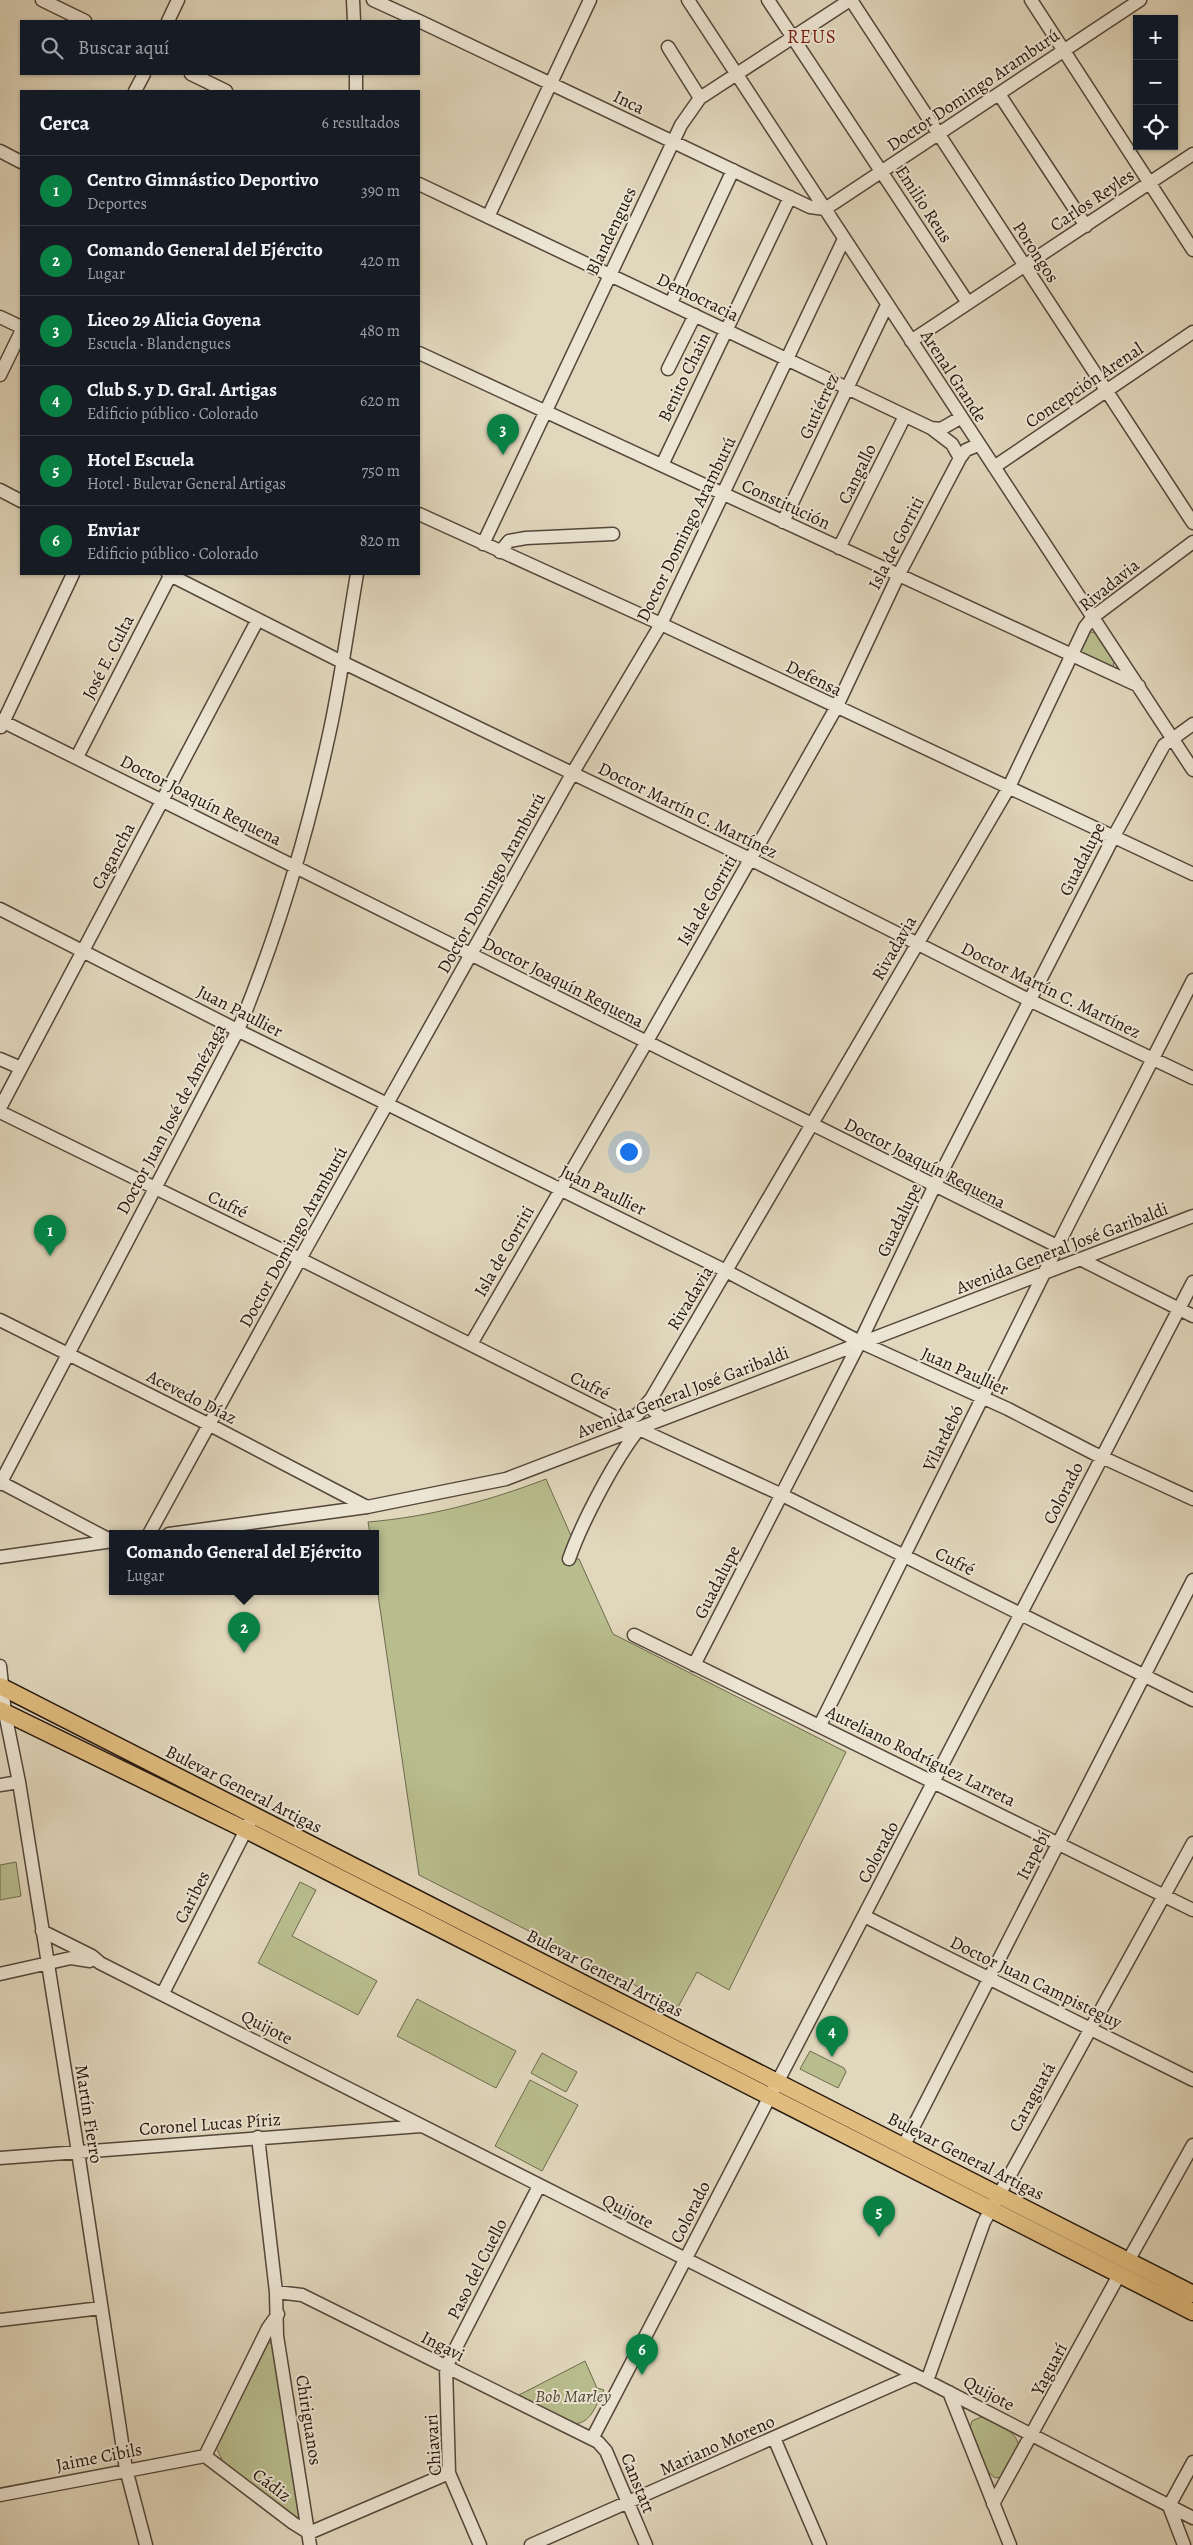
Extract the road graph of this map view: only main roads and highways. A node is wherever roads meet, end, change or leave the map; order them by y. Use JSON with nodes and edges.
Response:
{"nodes":[{"id":1,"x":1,"y":1687,"type":"edge"},
{"id":2,"x":3,"y":1712,"type":"edge"},
{"id":3,"x":249,"y":1823,"type":"junction"},
{"id":4,"x":774,"y":2089,"type":"junction"},
{"id":5,"x":995,"y":2202,"type":"junction"},
{"id":6,"x":1193,"y":2294,"type":"edge"},
{"id":7,"x":1193,"y":2312,"type":"edge"}],
"edges":[{"from":1,"to":3,"type":"main road","name":"Bulevar General Artigas"},
{"from":2,"to":3,"type":"main road","name":"Bulevar General Artigas"},
{"from":3,"to":4,"type":"main road","name":"Bulevar General Artigas"},
{"from":4,"to":5,"type":"main road","name":"Bulevar General Artigas"},
{"from":4,"to":5,"type":"main road","name":"Bulevar General Artigas"},
{"from":5,"to":6,"type":"main road","name":"Bulevar General Artigas"},
{"from":5,"to":7,"type":"main road","name":"Bulevar General Artigas"}]}
